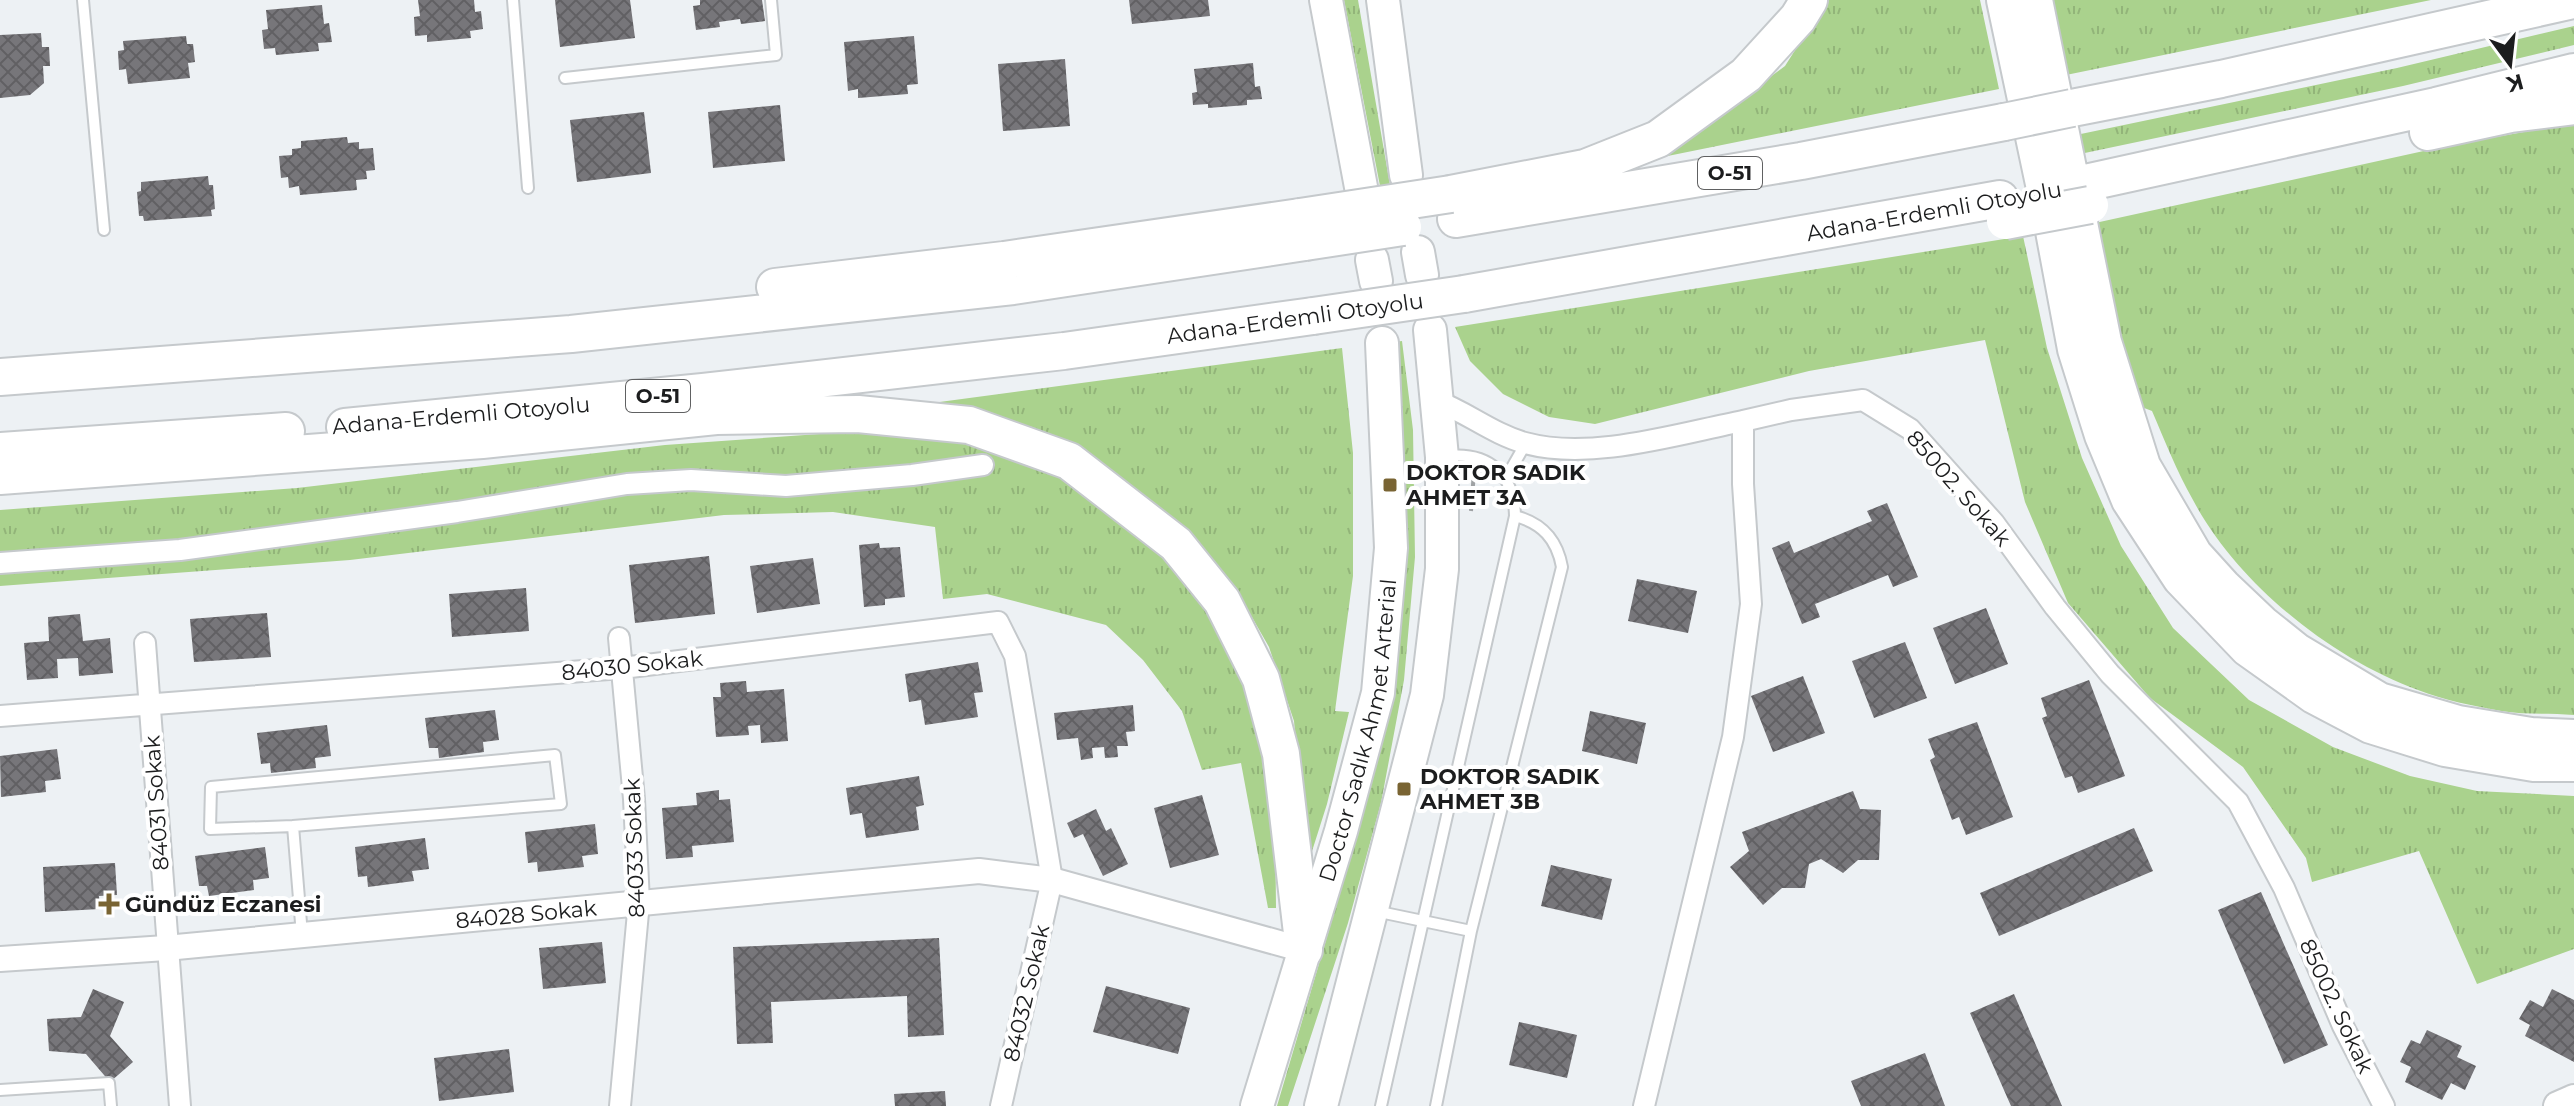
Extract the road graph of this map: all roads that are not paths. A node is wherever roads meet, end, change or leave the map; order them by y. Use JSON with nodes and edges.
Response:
{"nodes":[{"id":1,"x":83,"y":0,"type":"edge"},
{"id":2,"x":513,"y":0,"type":"edge"},
{"id":3,"x":771,"y":0,"type":"edge"},
{"id":4,"x":1326,"y":0,"type":"edge"},
{"id":5,"x":1383,"y":0,"type":"edge"},
{"id":6,"x":1809,"y":0,"type":"edge"},
{"id":7,"x":2005,"y":0,"type":"edge"},
{"id":8,"x":2034,"y":0,"type":"edge"},
{"id":9,"x":2573,"y":0,"type":"edge"},
{"id":10,"x":2574,"y":72,"type":"edge"},
{"id":11,"x":565,"y":78,"type":"dead end"},
{"id":12,"x":2574,"y":106,"type":"edge"},
{"id":13,"x":1406,"y":175,"type":"dead end"},
{"id":14,"x":1361,"y":187,"type":"dead end"},
{"id":15,"x":528,"y":188,"type":"dead end"},
{"id":16,"x":2088,"y":194,"type":"junction"},
{"id":17,"x":1454,"y":207,"type":"junction"},
{"id":18,"x":104,"y":230,"type":"dead end"},
{"id":19,"x":1302,"y":230,"type":"junction"},
{"id":20,"x":1430,"y":330,"type":"dead end"},
{"id":21,"x":1382,"y":343,"type":"dead end"},
{"id":22,"x":0,"y":364,"type":"edge"},
{"id":23,"x":0,"y":377,"type":"edge"},
{"id":24,"x":1437,"y":401,"type":"junction"},
{"id":25,"x":1743,"y":421,"type":"junction"},
{"id":26,"x":1526,"y":443,"type":"junction"},
{"id":27,"x":0,"y":451,"type":"edge"},
{"id":28,"x":1442,"y":457,"type":"junction"},
{"id":29,"x":983,"y":465,"type":"dead end"},
{"id":30,"x":0,"y":476,"type":"edge"},
{"id":31,"x":1506,"y":478,"type":"junction"},
{"id":32,"x":1515,"y":516,"type":"junction"},
{"id":33,"x":0,"y":563,"type":"edge"},
{"id":34,"x":619,"y":638,"type":"dead end"},
{"id":35,"x":145,"y":643,"type":"dead end"},
{"id":36,"x":622,"y":668,"type":"junction"},
{"id":37,"x":149,"y":705,"type":"junction"},
{"id":38,"x":0,"y":716,"type":"edge"},
{"id":39,"x":2574,"y":738,"type":"edge"},
{"id":40,"x":2574,"y":763,"type":"edge"},
{"id":41,"x":293,"y":826,"type":"junction"},
{"id":42,"x":1052,"y":880,"type":"junction"},
{"id":43,"x":639,"y":902,"type":"junction"},
{"id":44,"x":1373,"y":910,"type":"junction"},
{"id":45,"x":1422,"y":921,"type":"junction"},
{"id":46,"x":1471,"y":931,"type":"junction"},
{"id":47,"x":302,"y":935,"type":"junction"},
{"id":48,"x":166,"y":948,"type":"junction"},
{"id":49,"x":1304,"y":950,"type":"junction"},
{"id":50,"x":0,"y":959,"type":"edge"},
{"id":51,"x":0,"y":1090,"type":"edge"},
{"id":52,"x":2574,"y":1099,"type":"edge"},
{"id":53,"x":111,"y":1106,"type":"edge"},
{"id":54,"x":180,"y":1106,"type":"edge"},
{"id":55,"x":620,"y":1106,"type":"edge"},
{"id":56,"x":1001,"y":1106,"type":"edge"},
{"id":57,"x":1257,"y":1106,"type":"edge"},
{"id":58,"x":1321,"y":1106,"type":"edge"},
{"id":59,"x":1381,"y":1106,"type":"edge"},
{"id":60,"x":1436,"y":1106,"type":"edge"},
{"id":61,"x":1644,"y":1106,"type":"edge"},
{"id":62,"x":2384,"y":1106,"type":"edge"},
{"id":63,"x":2558,"y":1106,"type":"edge"}],
"edges":[{"from":1,"to":18,"type":"lane"},
{"from":2,"to":15,"type":"lane"},
{"from":3,"to":11,"type":"lane"},
{"from":4,"to":14,"type":"main road"},
{"from":5,"to":13,"type":"main road"},
{"from":6,"to":17,"type":"highway"},
{"from":7,"to":40,"type":"highway"},
{"from":8,"to":39,"type":"highway"},
{"from":9,"to":17,"type":"highway","number":"O-51","bridge":true},
{"from":10,"to":16,"type":"highway","name":"Adana-Erdemli Otoyolu"},
{"from":12,"to":16,"type":"highway"},
{"from":16,"to":27,"type":"highway","name":"Adana-Erdemli Otoyolu","number":"O-51","bridge":true},
{"from":17,"to":19,"type":"highway","number":"O-51","bridge":true},
{"from":19,"to":22,"type":"highway"},
{"from":19,"to":23,"type":"highway","number":"O-51"},
{"from":20,"to":24,"type":"main road"},
{"from":21,"to":49,"type":"main road","name":"Doctor Sadık Ahmet Arterial"},
{"from":24,"to":26,"type":"street","name":"85002. Sokak"},
{"from":24,"to":28,"type":"main road"},
{"from":25,"to":26,"type":"street","name":"85002. Sokak"},
{"from":25,"to":61,"type":"street"},
{"from":25,"to":62,"type":"street","name":"85002. Sokak"},
{"from":26,"to":31,"type":"lane"},
{"from":28,"to":31,"type":"lane"},
{"from":28,"to":44,"type":"main road"},
{"from":29,"to":33,"type":"street"},
{"from":30,"to":49,"type":"highway"},
{"from":31,"to":32,"type":"lane"},
{"from":32,"to":45,"type":"lane"},
{"from":32,"to":46,"type":"lane"},
{"from":34,"to":36,"type":"street","name":"84033 Sokak"},
{"from":35,"to":37,"type":"street","name":"84031 Sokak"},
{"from":36,"to":37,"type":"street","name":"84030 Sokak"},
{"from":36,"to":42,"type":"street","name":"84030 Sokak"},
{"from":36,"to":43,"type":"street","name":"84033 Sokak"},
{"from":37,"to":38,"type":"street","name":"84030 Sokak"},
{"from":37,"to":48,"type":"street","name":"84031 Sokak"},
{"from":41,"to":41,"type":"lane"},
{"from":41,"to":47,"type":"lane"},
{"from":42,"to":43,"type":"street","name":"84028 Sokak"},
{"from":42,"to":49,"type":"street","name":"84028 Sokak"},
{"from":42,"to":56,"type":"street","name":"84032 Sokak"},
{"from":43,"to":47,"type":"street","name":"84028 Sokak"},
{"from":43,"to":55,"type":"street","name":"84033 Sokak"},
{"from":44,"to":45,"type":"lane"},
{"from":44,"to":58,"type":"main road"},
{"from":45,"to":46,"type":"lane"},
{"from":45,"to":59,"type":"lane"},
{"from":46,"to":60,"type":"lane"},
{"from":47,"to":48,"type":"street","name":"84028 Sokak"},
{"from":48,"to":50,"type":"street","name":"84028 Sokak"},
{"from":48,"to":54,"type":"street","name":"84031 Sokak"},
{"from":49,"to":57,"type":"main road","name":"Doctor Sadık Ahmet Arterial"},
{"from":51,"to":53,"type":"lane"},
{"from":52,"to":63,"type":"main road"}]}
